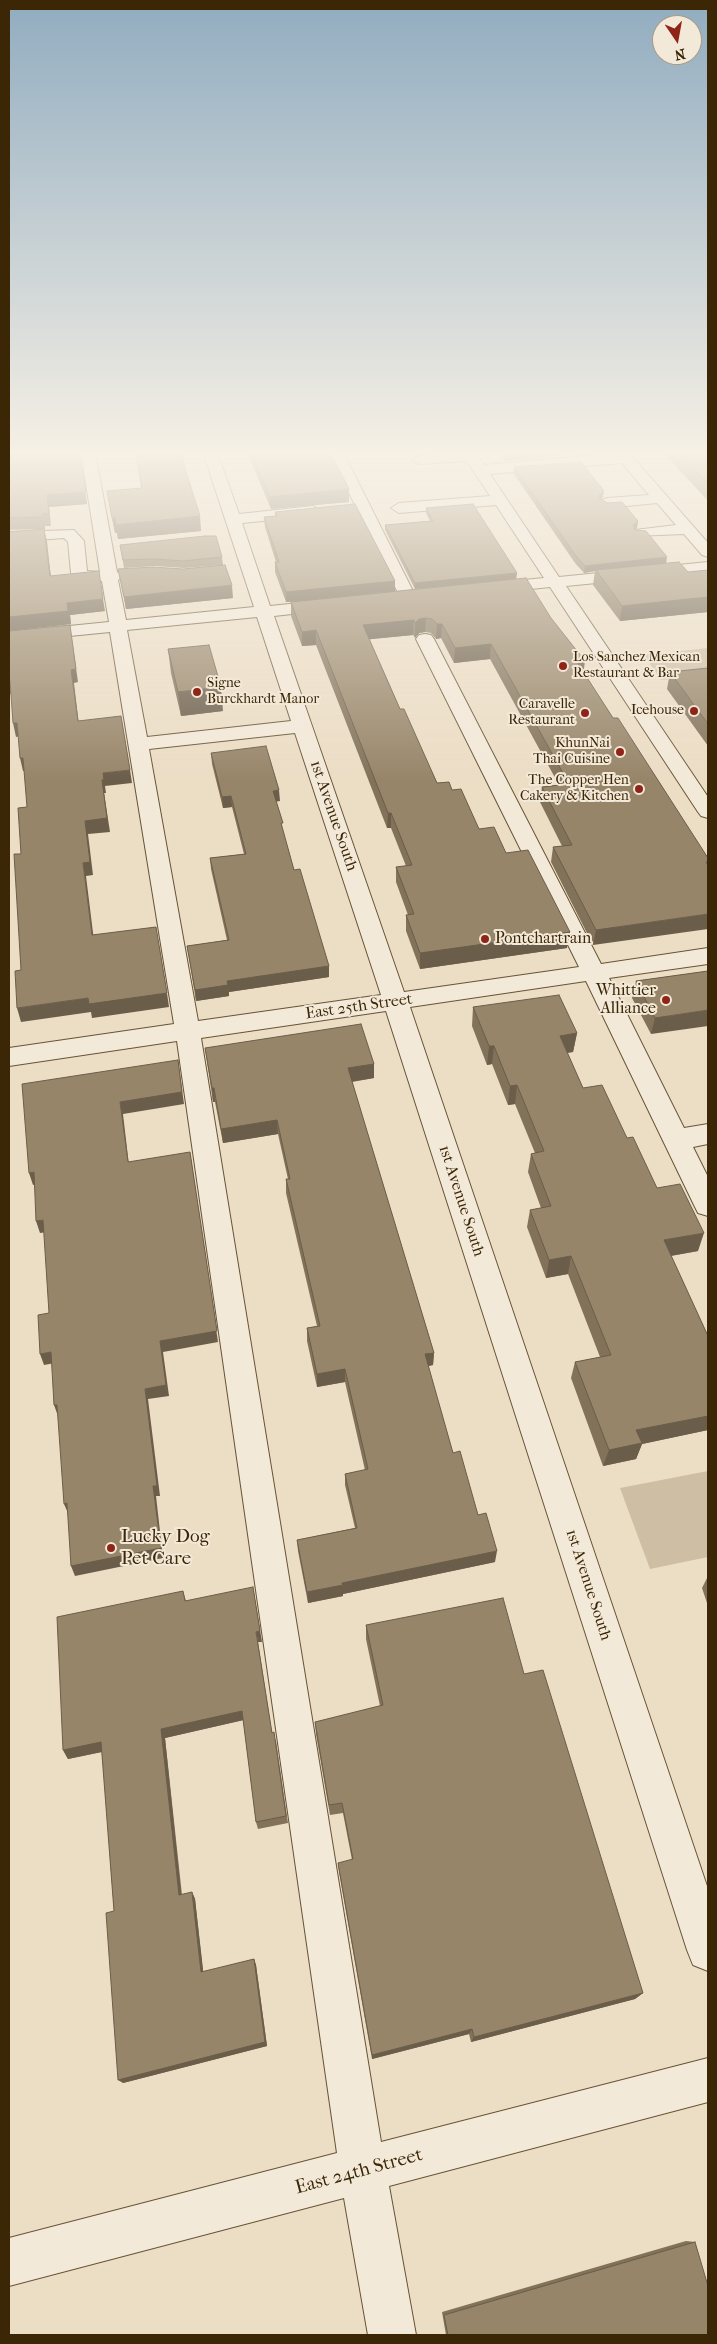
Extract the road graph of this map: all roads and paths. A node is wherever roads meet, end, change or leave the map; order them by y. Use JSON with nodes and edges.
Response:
{"nodes":[{"id":1,"x":78,"y":561,"type":"edge"},
{"id":2,"x":117,"y":561,"type":"edge"},
{"id":3,"x":247,"y":561,"type":"edge"},
{"id":4,"x":390,"y":561,"type":"edge"},
{"id":5,"x":541,"y":561,"type":"edge"},
{"id":6,"x":708,"y":567,"type":"edge"},
{"id":7,"x":249,"y":569,"type":"junction"},
{"id":8,"x":232,"y":570,"type":"dead end"},
{"id":9,"x":119,"y":576,"type":"junction"},
{"id":10,"x":555,"y":582,"type":"junction"},
{"id":11,"x":479,"y":590,"type":"edge"},
{"id":12,"x":409,"y":600,"type":"edge"},
{"id":13,"x":346,"y":604,"type":"edge"},
{"id":14,"x":264,"y":612,"type":"junction"},
{"id":15,"x":118,"y":626,"type":"junction"},
{"id":16,"x":9,"y":636,"type":"edge"},
{"id":17,"x":425,"y":639,"type":"edge"},
{"id":18,"x":302,"y":726,"type":"junction"},
{"id":19,"x":138,"y":744,"type":"junction"},
{"id":20,"x":708,"y":812,"type":"edge"},
{"id":21,"x":708,"y":956,"type":"edge"},
{"id":22,"x":594,"y":972,"type":"junction"},
{"id":23,"x":395,"y":1002,"type":"junction"},
{"id":24,"x":188,"y":1032,"type":"junction"},
{"id":25,"x":9,"y":1057,"type":"edge"},
{"id":26,"x":708,"y":1134,"type":"edge"},
{"id":27,"x":676,"y":1140,"type":"junction"},
{"id":28,"x":708,"y":1205,"type":"edge"},
{"id":29,"x":708,"y":1950,"type":"edge"},
{"id":30,"x":708,"y":2080,"type":"edge"},
{"id":31,"x":363,"y":2171,"type":"junction"},
{"id":32,"x":9,"y":2262,"type":"edge"},
{"id":33,"x":392,"y":2335,"type":"edge"}],
"edges":[{"from":1,"to":9,"type":"street"},
{"from":2,"to":9,"type":"street"},
{"from":3,"to":7,"type":"street","name":"1st Avenue South"},
{"from":4,"to":12,"type":"street"},
{"from":5,"to":10,"type":"street"},
{"from":6,"to":10,"type":"street"},
{"from":7,"to":8,"type":"street"},
{"from":7,"to":14,"type":"street","name":"1st Avenue South"},
{"from":9,"to":15,"type":"street"},
{"from":10,"to":11,"type":"street"},
{"from":10,"to":20,"type":"street"},
{"from":13,"to":14,"type":"street"},
{"from":14,"to":15,"type":"street"},
{"from":14,"to":18,"type":"street","name":"1st Avenue South"},
{"from":15,"to":16,"type":"street"},
{"from":15,"to":19,"type":"street"},
{"from":17,"to":22,"type":"street"},
{"from":18,"to":19,"type":"street"},
{"from":18,"to":23,"type":"street","name":"1st Avenue South"},
{"from":19,"to":24,"type":"street"},
{"from":21,"to":22,"type":"street","name":"East 25th Street"},
{"from":22,"to":23,"type":"street","name":"East 25th Street"},
{"from":22,"to":27,"type":"street"},
{"from":23,"to":24,"type":"street","name":"East 25th Street"},
{"from":23,"to":29,"type":"street","name":"1st Avenue South"},
{"from":24,"to":25,"type":"street","name":"East 25th Street"},
{"from":24,"to":31,"type":"street"},
{"from":26,"to":27,"type":"street"},
{"from":27,"to":28,"type":"street"},
{"from":30,"to":31,"type":"street","name":"East 24th Street"},
{"from":31,"to":32,"type":"street","name":"East 24th Street"},
{"from":31,"to":33,"type":"street"}]}
